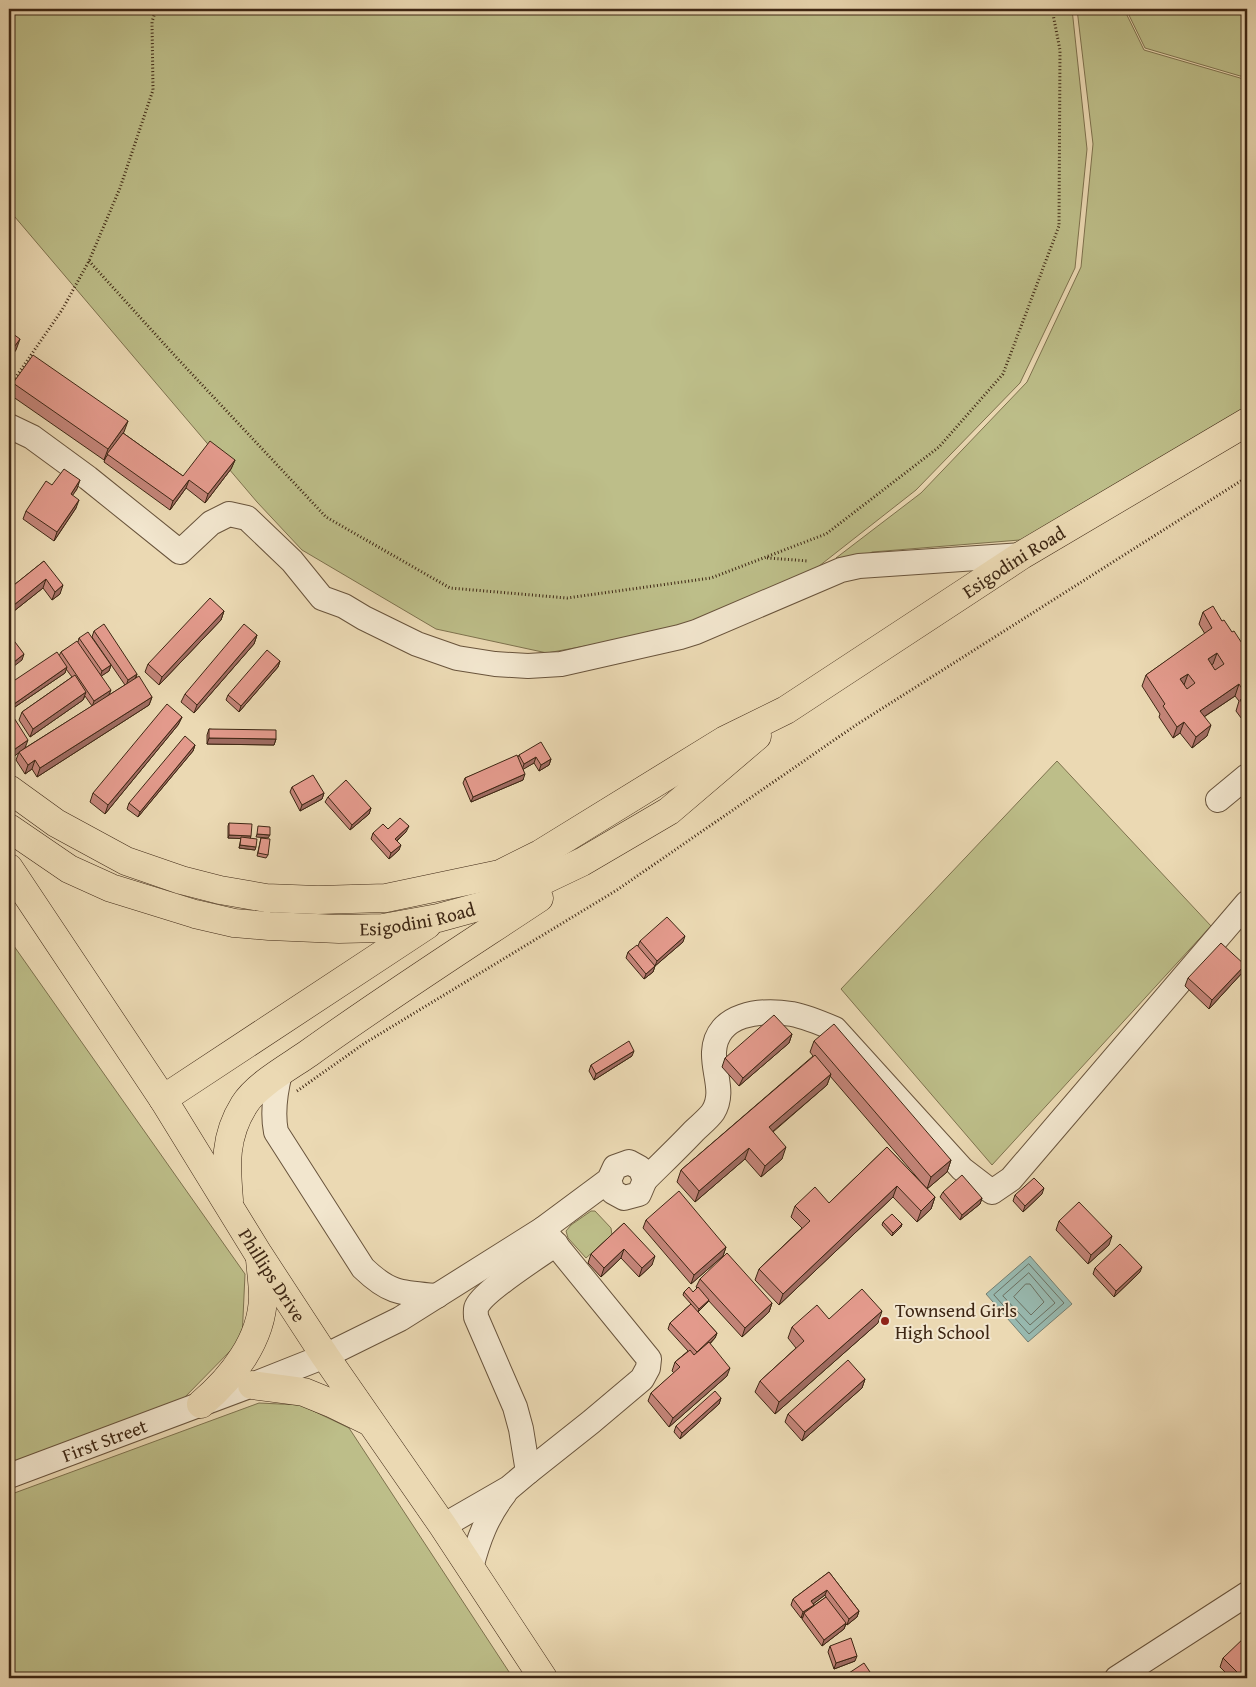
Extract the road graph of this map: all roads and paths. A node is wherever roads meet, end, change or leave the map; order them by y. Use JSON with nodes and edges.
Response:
{"nodes":[{"id":1,"x":156,"y":9,"type":"edge"},
{"id":2,"x":1052,"y":9,"type":"edge"},
{"id":3,"x":88,"y":261,"type":"junction"},
{"id":4,"x":9,"y":387,"type":"edge"},
{"id":5,"x":1247,"y":422,"type":"edge"},
{"id":6,"x":9,"y":426,"type":"edge"},
{"id":7,"x":1247,"y":477,"type":"edge"},
{"id":8,"x":1022,"y":555,"type":"junction"},
{"id":9,"x":786,"y":710,"type":"junction"},
{"id":10,"x":1247,"y":776,"type":"edge"},
{"id":11,"x":9,"y":788,"type":"edge"},
{"id":12,"x":1218,"y":800,"type":"dead end"},
{"id":13,"x":669,"y":811,"type":"junction"},
{"id":14,"x":9,"y":828,"type":"edge"},
{"id":15,"x":9,"y":868,"type":"edge"},
{"id":16,"x":500,"y":874,"type":"junction"},
{"id":17,"x":1247,"y":903,"type":"edge"},
{"id":18,"x":438,"y":918,"type":"junction"},
{"id":19,"x":280,"y":1073,"type":"junction"},
{"id":20,"x":163,"y":1099,"type":"junction"},
{"id":21,"x":274,"y":1104,"type":"junction"},
{"id":22,"x":229,"y":1206,"type":"junction"},
{"id":23,"x":549,"y":1236,"type":"junction"},
{"id":24,"x":259,"y":1255,"type":"junction"},
{"id":25,"x":437,"y":1296,"type":"junction"},
{"id":26,"x":325,"y":1356,"type":"junction"},
{"id":27,"x":252,"y":1385,"type":"junction"},
{"id":28,"x":201,"y":1404,"type":"junction"},
{"id":29,"x":371,"y":1423,"type":"junction"},
{"id":30,"x":528,"y":1472,"type":"junction"},
{"id":31,"x":9,"y":1476,"type":"edge"},
{"id":32,"x":509,"y":1488,"type":"junction"},
{"id":33,"x":443,"y":1526,"type":"junction"},
{"id":34,"x":471,"y":1568,"type":"junction"},
{"id":35,"x":1247,"y":1594,"type":"edge"},
{"id":36,"x":543,"y":1678,"type":"edge"},
{"id":37,"x":1116,"y":1678,"type":"edge"}],
"edges":[{"from":1,"to":3,"type":"path"},
{"from":2,"to":3,"type":"path"},
{"from":3,"to":4,"type":"path"},
{"from":5,"to":8,"type":"main road","name":"Esigodini Road"},
{"from":6,"to":8,"type":"street"},
{"from":7,"to":21,"type":"path"},
{"from":8,"to":9,"type":"main road","name":"Esigodini Road"},
{"from":9,"to":13,"type":"main road","name":"Esigodini Road"},
{"from":9,"to":16,"type":"main road","name":"Esigodini Road"},
{"from":10,"to":12,"type":"street"},
{"from":11,"to":16,"type":"main road","name":"Esigodini Road"},
{"from":13,"to":18,"type":"main road","name":"Esigodini Road"},
{"from":13,"to":19,"type":"main road"},
{"from":14,"to":18,"type":"main road","name":"Esigodini Road"},
{"from":15,"to":20,"type":"main road","name":"Phillips Drive"},
{"from":16,"to":18,"type":"main road"},
{"from":17,"to":23,"type":"street"},
{"from":18,"to":20,"type":"main road"},
{"from":19,"to":21,"type":"street"},
{"from":19,"to":22,"type":"main road"},
{"from":20,"to":22,"type":"main road","name":"Phillips Drive"},
{"from":21,"to":25,"type":"street"},
{"from":22,"to":24,"type":"main road","name":"Phillips Drive"},
{"from":23,"to":25,"type":"street","name":"First Street"},
{"from":23,"to":30,"type":"street"},
{"from":23,"to":30,"type":"street"},
{"from":24,"to":26,"type":"main road","name":"Phillips Drive"},
{"from":24,"to":28,"type":"main road"},
{"from":25,"to":26,"type":"street","name":"First Street"},
{"from":26,"to":27,"type":"street","name":"First Street"},
{"from":26,"to":29,"type":"main road","name":"Phillips Drive"},
{"from":27,"to":28,"type":"street","name":"First Street"},
{"from":27,"to":29,"type":"main road"},
{"from":28,"to":31,"type":"street","name":"First Street"},
{"from":29,"to":33,"type":"main road","name":"Phillips Drive"},
{"from":30,"to":32,"type":"street"},
{"from":32,"to":33,"type":"street"},
{"from":32,"to":34,"type":"street"},
{"from":33,"to":34,"type":"main road","name":"Phillips Drive"},
{"from":34,"to":36,"type":"main road","name":"Phillips Drive"},
{"from":35,"to":37,"type":"street"}]}
